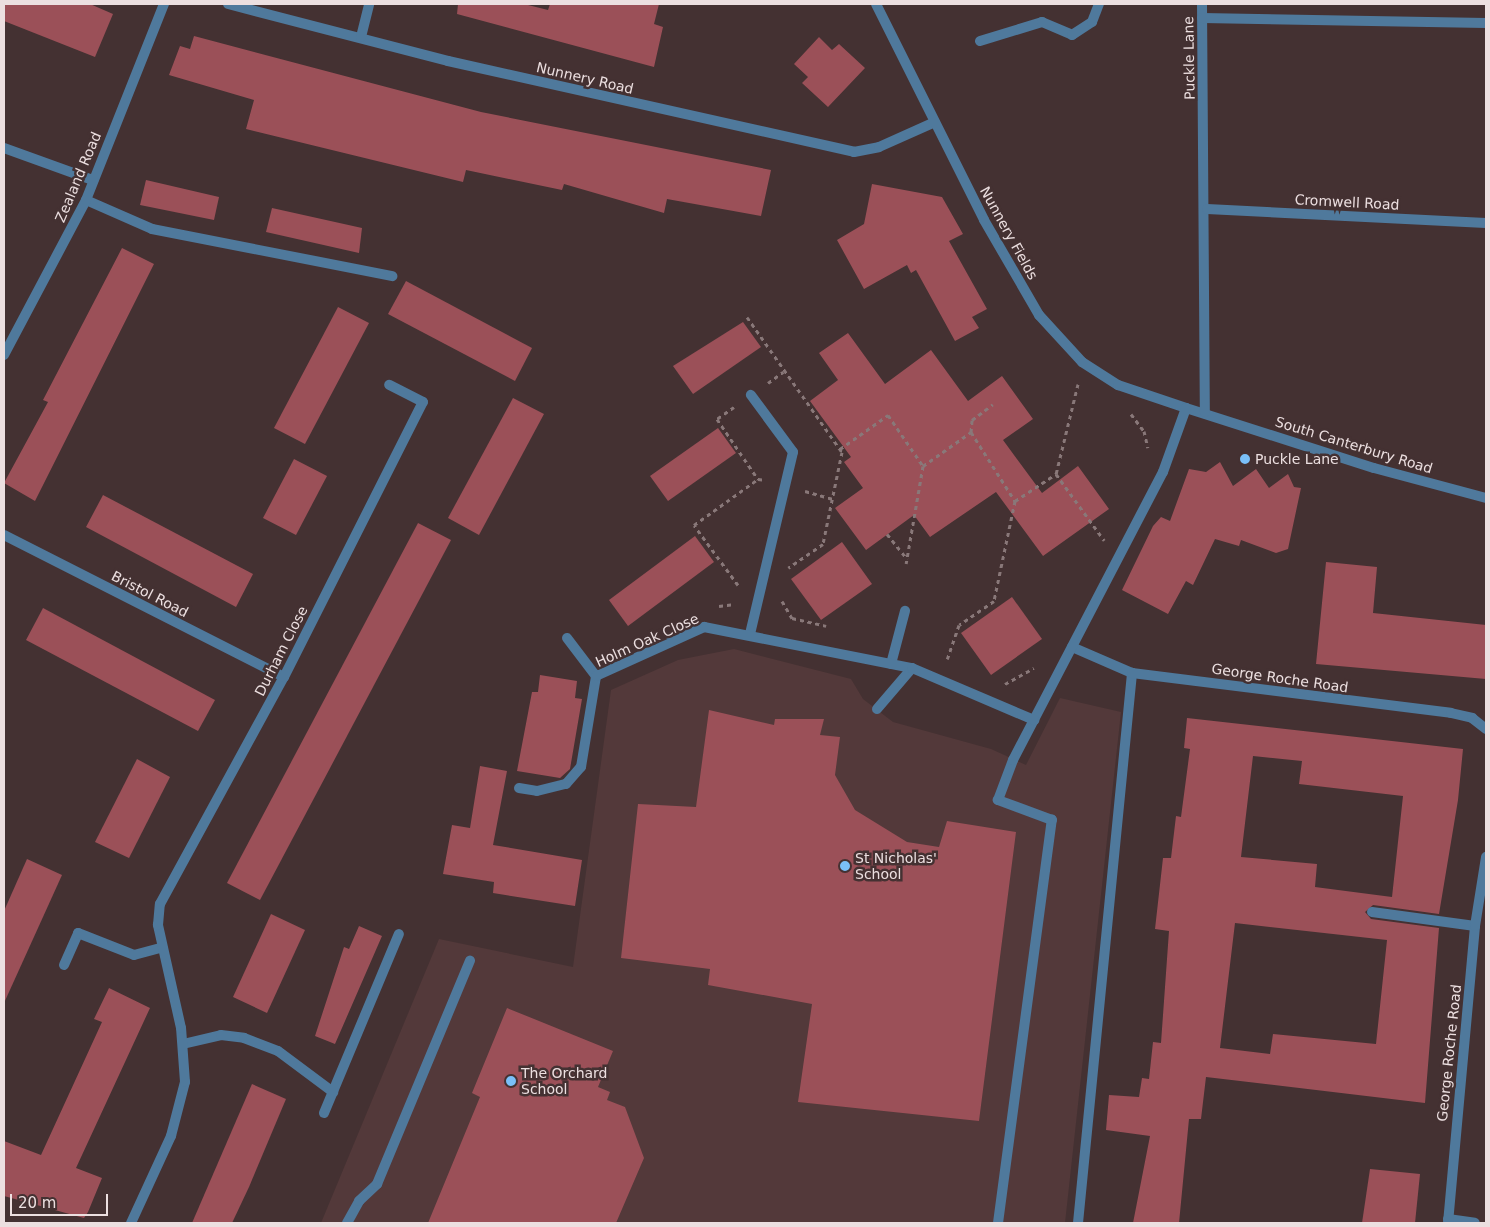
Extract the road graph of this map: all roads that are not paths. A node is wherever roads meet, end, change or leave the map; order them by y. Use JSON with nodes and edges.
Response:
{"nodes":[{"id":1,"x":164,"y":4,"type":"edge"},
{"id":2,"x":228,"y":4,"type":"edge"},
{"id":3,"x":369,"y":4,"type":"edge"},
{"id":4,"x":876,"y":4,"type":"edge"},
{"id":5,"x":1098,"y":4,"type":"edge"},
{"id":6,"x":1202,"y":4,"type":"edge"},
{"id":7,"x":1202,"y":18,"type":"junction"},
{"id":8,"x":1486,"y":23,"type":"edge"},
{"id":9,"x":361,"y":37,"type":"junction"},
{"id":10,"x":980,"y":41,"type":"dead end"},
{"id":11,"x":935,"y":122,"type":"junction"},
{"id":12,"x":4,"y":148,"type":"edge"},
{"id":13,"x":93,"y":180,"type":"junction"},
{"id":14,"x":86,"y":200,"type":"junction"},
{"id":15,"x":1206,"y":209,"type":"junction"},
{"id":16,"x":1486,"y":223,"type":"edge"},
{"id":17,"x":392,"y":276,"type":"dead end"},
{"id":18,"x":4,"y":355,"type":"edge"},
{"id":19,"x":389,"y":385,"type":"dead end"},
{"id":20,"x":751,"y":395,"type":"dead end"},
{"id":21,"x":1186,"y":408,"type":"junction"},
{"id":22,"x":1205,"y":412,"type":"junction"},
{"id":23,"x":1486,"y":498,"type":"edge"},
{"id":24,"x":4,"y":535,"type":"edge"},
{"id":25,"x":905,"y":611,"type":"dead end"},
{"id":26,"x":750,"y":634,"type":"junction"},
{"id":27,"x":567,"y":638,"type":"dead end"},
{"id":28,"x":1072,"y":647,"type":"junction"},
{"id":29,"x":891,"y":664,"type":"junction"},
{"id":30,"x":912,"y":668,"type":"junction"},
{"id":31,"x":1132,"y":673,"type":"junction"},
{"id":32,"x":596,"y":676,"type":"junction"},
{"id":33,"x":284,"y":678,"type":"junction"},
{"id":34,"x":877,"y":709,"type":"dead end"},
{"id":35,"x":1034,"y":720,"type":"junction"},
{"id":36,"x":1486,"y":729,"type":"edge"},
{"id":37,"x":519,"y":788,"type":"dead end"},
{"id":38,"x":1486,"y":857,"type":"edge"},
{"id":39,"x":1372,"y":912,"type":"dead end"},
{"id":40,"x":1476,"y":926,"type":"junction"},
{"id":41,"x":399,"y":934,"type":"dead end"},
{"id":42,"x":161,"y":948,"type":"junction"},
{"id":43,"x":470,"y":961,"type":"dead end"},
{"id":44,"x":64,"y":965,"type":"dead end"},
{"id":45,"x":183,"y":1044,"type":"junction"},
{"id":46,"x":333,"y":1092,"type":"junction"},
{"id":47,"x":324,"y":1113,"type":"dead end"},
{"id":48,"x":1448,"y":1221,"type":"edge"},
{"id":49,"x":131,"y":1223,"type":"edge"},
{"id":50,"x":347,"y":1223,"type":"edge"},
{"id":51,"x":998,"y":1223,"type":"edge"},
{"id":52,"x":1078,"y":1223,"type":"edge"},
{"id":53,"x":1475,"y":1223,"type":"edge"}],
"edges":[{"from":1,"to":13,"type":"street","name":"Zealand Road"},
{"from":2,"to":9,"type":"street","name":"Nunnery Road"},
{"from":3,"to":9,"type":"street"},
{"from":4,"to":11,"type":"street","name":"Nunnery Fields"},
{"from":5,"to":10,"type":"street"},
{"from":6,"to":7,"type":"street","name":"Puckle Lane"},
{"from":7,"to":8,"type":"street"},
{"from":7,"to":15,"type":"street","name":"Puckle Lane"},
{"from":9,"to":11,"type":"street","name":"Nunnery Road"},
{"from":11,"to":21,"type":"street","name":"Nunnery Fields"},
{"from":12,"to":13,"type":"street"},
{"from":13,"to":14,"type":"street","name":"Zealand Road"},
{"from":14,"to":17,"type":"street"},
{"from":14,"to":18,"type":"street","name":"Zealand Road"},
{"from":15,"to":16,"type":"street","name":"Cromwell Road"},
{"from":15,"to":22,"type":"street","name":"Puckle Lane"},
{"from":19,"to":33,"type":"street","name":"Durham Close"},
{"from":20,"to":26,"type":"street"},
{"from":21,"to":22,"type":"street","name":"South Canterbury Road"},
{"from":21,"to":28,"type":"street"},
{"from":22,"to":23,"type":"street","name":"South Canterbury Road"},
{"from":24,"to":33,"type":"street","name":"Bristol Road"},
{"from":25,"to":29,"type":"street"},
{"from":26,"to":29,"type":"street","name":"Holm Oak Close"},
{"from":26,"to":32,"type":"street","name":"Holm Oak Close"},
{"from":27,"to":32,"type":"street"},
{"from":28,"to":31,"type":"street","name":"George Roche Road"},
{"from":28,"to":35,"type":"street"},
{"from":29,"to":30,"type":"street","name":"Holm Oak Close"},
{"from":30,"to":34,"type":"street"},
{"from":30,"to":35,"type":"street","name":"Holm Oak Close"},
{"from":31,"to":36,"type":"street","name":"George Roche Road"},
{"from":31,"to":52,"type":"street"},
{"from":32,"to":37,"type":"street","name":"Holm Oak Close"},
{"from":33,"to":42,"type":"street","name":"Durham Close"},
{"from":35,"to":51,"type":"street"},
{"from":38,"to":40,"type":"street","name":"George Roche Road"},
{"from":39,"to":40,"type":"street"},
{"from":40,"to":48,"type":"street","name":"George Roche Road"},
{"from":41,"to":46,"type":"street"},
{"from":42,"to":44,"type":"street"},
{"from":42,"to":45,"type":"street","name":"Durham Close"},
{"from":43,"to":50,"type":"street"},
{"from":45,"to":46,"type":"street"},
{"from":45,"to":49,"type":"street","name":"Durham Close"},
{"from":46,"to":47,"type":"street"},
{"from":48,"to":53,"type":"street"}]}
